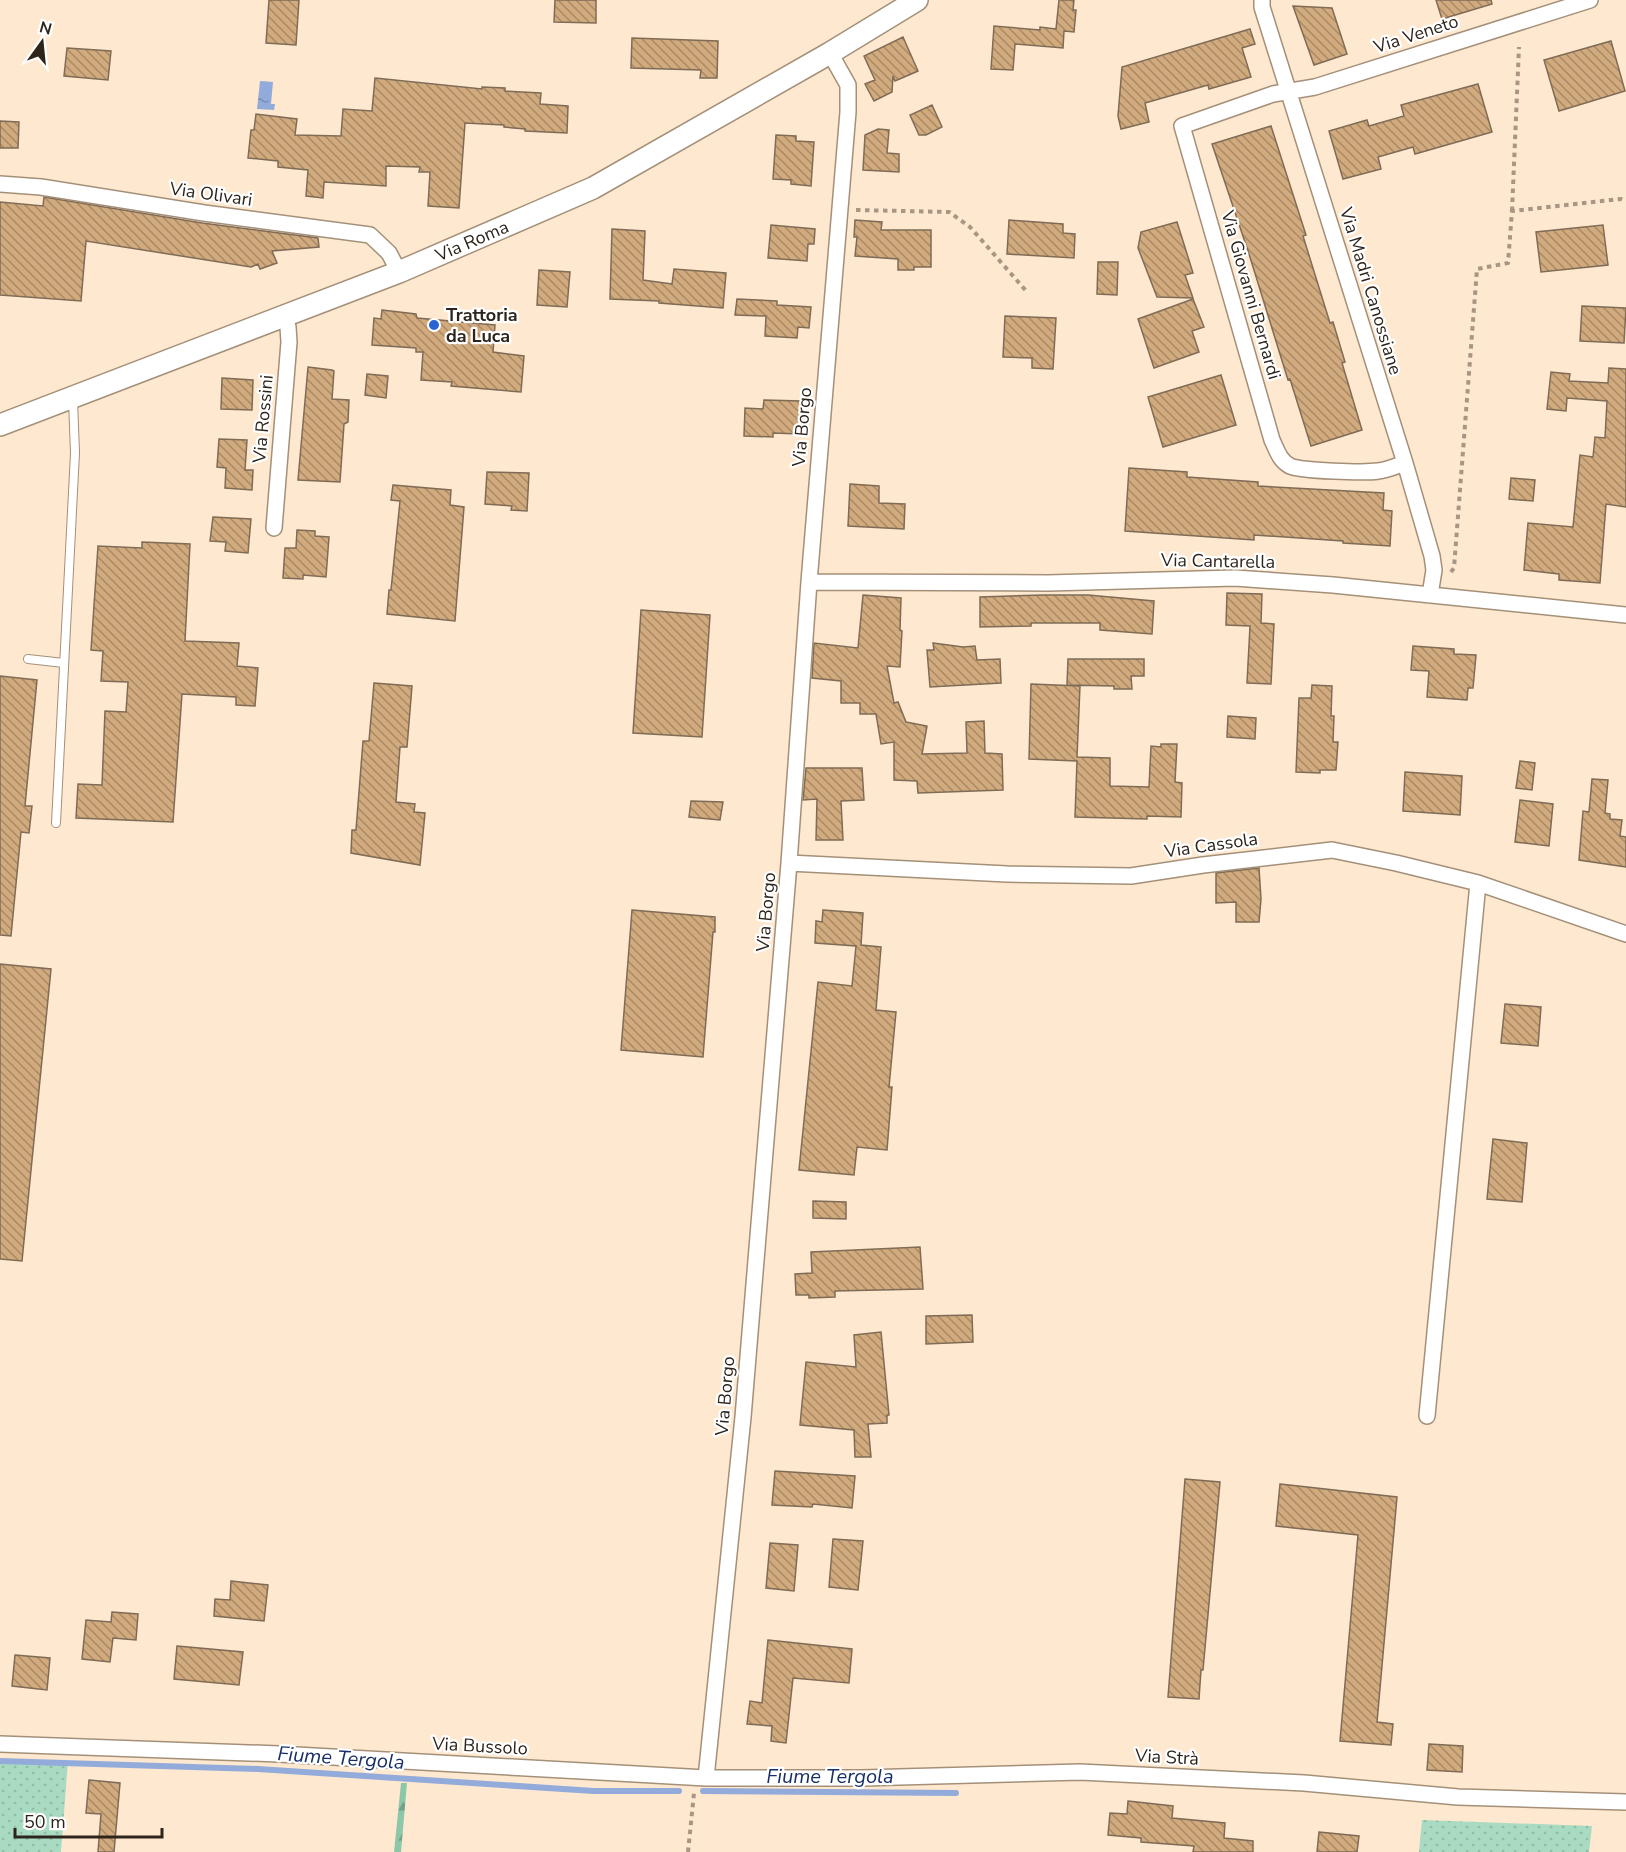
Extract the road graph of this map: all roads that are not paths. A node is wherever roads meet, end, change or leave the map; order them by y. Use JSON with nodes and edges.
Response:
{"nodes":[{"id":1,"x":917,"y":0,"type":"edge"},
{"id":2,"x":1262,"y":0,"type":"edge"},
{"id":3,"x":1590,"y":0,"type":"edge"},
{"id":4,"x":830,"y":53,"type":"junction"},
{"id":5,"x":1288,"y":91,"type":"junction"},
{"id":6,"x":0,"y":184,"type":"edge"},
{"id":7,"x":399,"y":272,"type":"junction"},
{"id":8,"x":284,"y":315,"type":"junction"},
{"id":9,"x":73,"y":398,"type":"junction"},
{"id":10,"x":0,"y":425,"type":"edge"},
{"id":11,"x":1405,"y":463,"type":"junction"},
{"id":12,"x":274,"y":528,"type":"dead end"},
{"id":13,"x":809,"y":582,"type":"junction"},
{"id":14,"x":1430,"y":595,"type":"junction"},
{"id":15,"x":1626,"y":615,"type":"edge"},
{"id":16,"x":28,"y":659,"type":"dead end"},
{"id":17,"x":64,"y":663,"type":"junction"},
{"id":18,"x":56,"y":823,"type":"dead end"},
{"id":19,"x":789,"y":863,"type":"junction"},
{"id":20,"x":1478,"y":883,"type":"junction"},
{"id":21,"x":1626,"y":934,"type":"edge"},
{"id":22,"x":1427,"y":1416,"type":"dead end"},
{"id":23,"x":0,"y":1744,"type":"edge"},
{"id":24,"x":701,"y":1778,"type":"junction"},
{"id":25,"x":1626,"y":1802,"type":"edge"}],
"edges":[{"from":1,"to":4,"type":"main road","name":"Via Roma"},
{"from":2,"to":5,"type":"street","name":"Via Madri Canossiane"},
{"from":3,"to":5,"type":"street","name":"Via Veneto"},
{"from":4,"to":7,"type":"main road","name":"Via Roma"},
{"from":4,"to":13,"type":"street","name":"Via Borgo"},
{"from":5,"to":11,"type":"street","name":"Via Madri Canossiane"},
{"from":5,"to":11,"type":"street","name":"Via Giovanni Bernardi"},
{"from":6,"to":7,"type":"street","name":"Via Olivari"},
{"from":7,"to":8,"type":"main road","name":"Via Roma"},
{"from":8,"to":9,"type":"main road","name":"Via Roma"},
{"from":8,"to":12,"type":"street","name":"Via Rossini"},
{"from":9,"to":10,"type":"main road","name":"Via Roma"},
{"from":9,"to":17,"type":"lane"},
{"from":11,"to":14,"type":"street","name":"Via Madri Canossiane"},
{"from":13,"to":14,"type":"street","name":"Via Cantarella"},
{"from":13,"to":19,"type":"street","name":"Via Borgo"},
{"from":14,"to":15,"type":"street","name":"Via Cantarella"},
{"from":16,"to":17,"type":"lane"},
{"from":17,"to":18,"type":"lane"},
{"from":19,"to":20,"type":"street","name":"Via Cassola"},
{"from":19,"to":24,"type":"street","name":"Via Borgo"},
{"from":20,"to":21,"type":"street","name":"Via Cassola"},
{"from":20,"to":22,"type":"street"},
{"from":23,"to":24,"type":"street","name":"Via Bussolo"},
{"from":24,"to":25,"type":"street","name":"Via Strà"}]}
